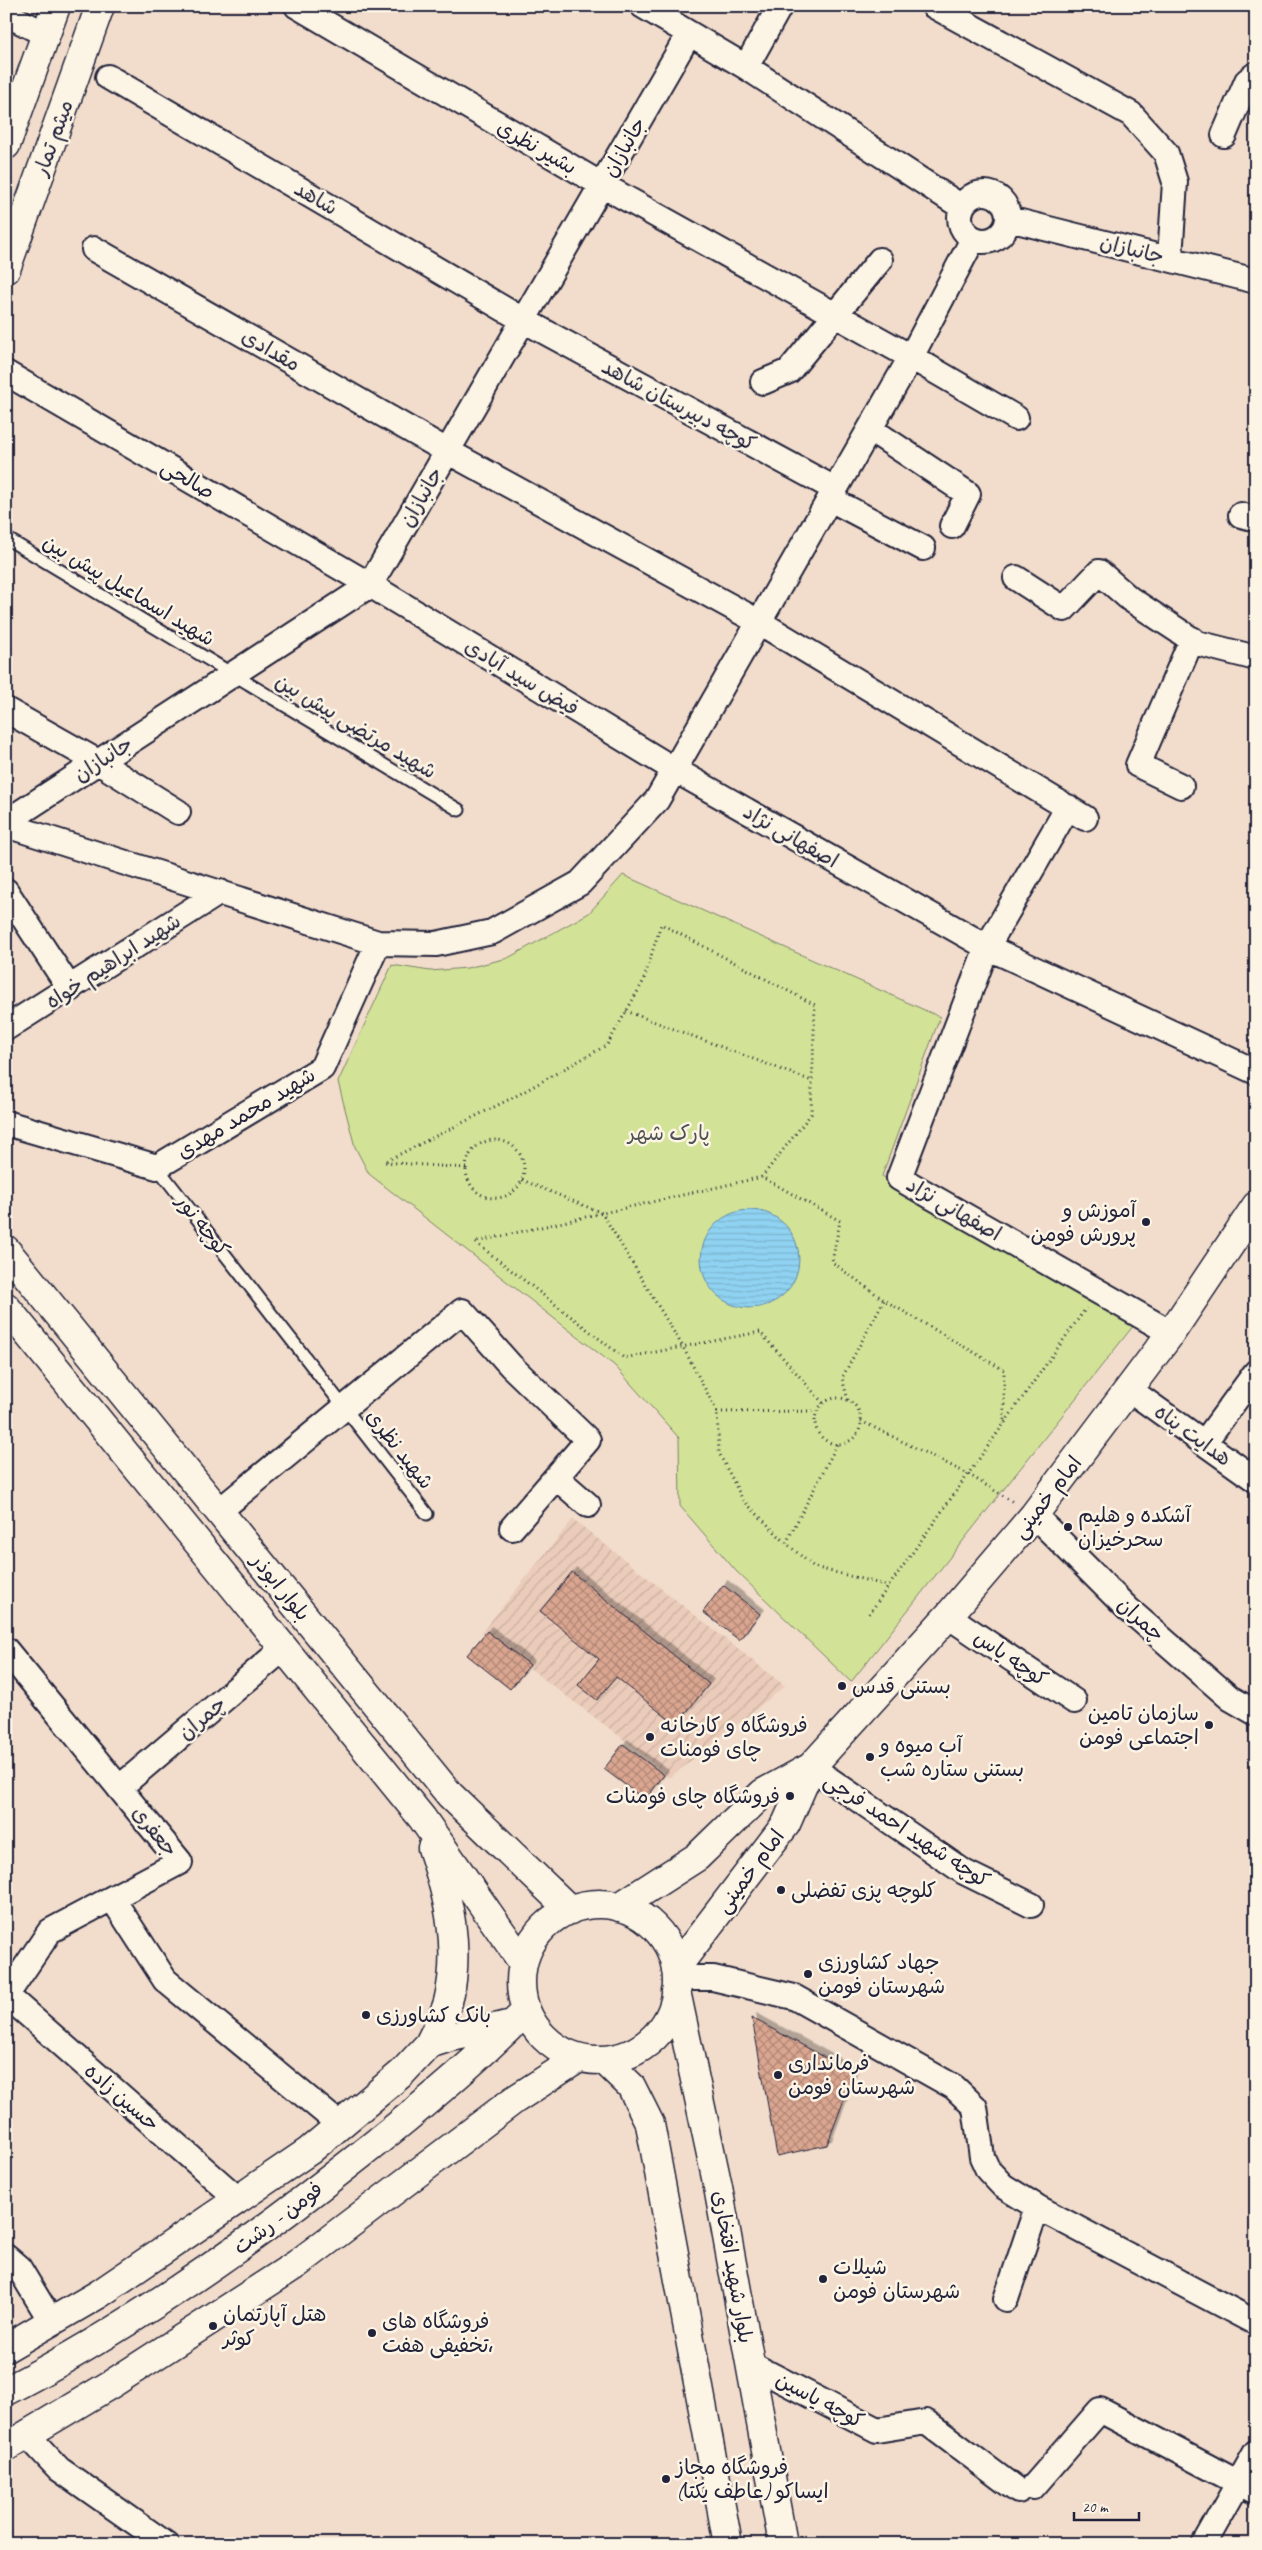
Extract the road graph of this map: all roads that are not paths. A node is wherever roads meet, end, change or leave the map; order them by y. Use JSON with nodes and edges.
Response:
{"nodes":[{"id":1,"x":56,"y":6,"type":"edge"},
{"id":2,"x":100,"y":6,"type":"edge"},
{"id":3,"x":297,"y":6,"type":"edge"},
{"id":4,"x":780,"y":6,"type":"edge"},
{"id":5,"x":934,"y":6,"type":"edge"},
{"id":6,"x":647,"y":7,"type":"edge"},
{"id":7,"x":6,"y":14,"type":"edge"},
{"id":8,"x":45,"y":34,"type":"junction"},
{"id":9,"x":690,"y":34,"type":"junction"},
{"id":10,"x":746,"y":67,"type":"junction"},
{"id":11,"x":1256,"y":74,"type":"edge"},
{"id":12,"x":108,"y":77,"type":"dead end"},
{"id":13,"x":1224,"y":135,"type":"dead end"},
{"id":14,"x":6,"y":145,"type":"edge"},
{"id":15,"x":602,"y":185,"type":"junction"},
{"id":16,"x":962,"y":207,"type":"junction"},
{"id":17,"x":1009,"y":219,"type":"junction"},
{"id":18,"x":973,"y":239,"type":"junction"},
{"id":19,"x":94,"y":249,"type":"dead end"},
{"id":20,"x":1170,"y":258,"type":"junction"},
{"id":21,"x":880,"y":260,"type":"dead end"},
{"id":22,"x":6,"y":269,"type":"edge"},
{"id":23,"x":1256,"y":281,"type":"edge"},
{"id":24,"x":834,"y":314,"type":"junction"},
{"id":25,"x":524,"y":320,"type":"junction"},
{"id":26,"x":911,"y":356,"type":"junction"},
{"id":27,"x":6,"y":373,"type":"edge"},
{"id":28,"x":763,"y":382,"type":"dead end"},
{"id":29,"x":1016,"y":418,"type":"dead end"},
{"id":30,"x":870,"y":429,"type":"junction"},
{"id":31,"x":447,"y":451,"type":"junction"},
{"id":32,"x":832,"y":494,"type":"junction"},
{"id":33,"x":952,"y":526,"type":"dead end"},
{"id":34,"x":6,"y":538,"type":"edge"},
{"id":35,"x":923,"y":548,"type":"dead end"},
{"id":36,"x":1016,"y":578,"type":"dead end"},
{"id":37,"x":370,"y":585,"type":"junction"},
{"id":38,"x":759,"y":622,"type":"junction"},
{"id":39,"x":1192,"y":639,"type":"junction"},
{"id":40,"x":1256,"y":658,"type":"edge"},
{"id":41,"x":233,"y":674,"type":"junction"},
{"id":42,"x":6,"y":710,"type":"edge"},
{"id":43,"x":98,"y":762,"type":"junction"},
{"id":44,"x":675,"y":770,"type":"junction"},
{"id":45,"x":1181,"y":786,"type":"dead end"},
{"id":46,"x":459,"y":810,"type":"dead end"},
{"id":47,"x":178,"y":812,"type":"dead end"},
{"id":48,"x":6,"y":823,"type":"edge"},
{"id":49,"x":6,"y":890,"type":"edge"},
{"id":50,"x":220,"y":892,"type":"junction"},
{"id":51,"x":378,"y":943,"type":"junction"},
{"id":52,"x":986,"y":947,"type":"junction"},
{"id":53,"x":70,"y":989,"type":"junction"},
{"id":54,"x":6,"y":1028,"type":"edge"},
{"id":55,"x":1256,"y":1072,"type":"edge"},
{"id":56,"x":6,"y":1123,"type":"edge"},
{"id":57,"x":157,"y":1167,"type":"junction"},
{"id":58,"x":1256,"y":1206,"type":"edge"},
{"id":59,"x":6,"y":1250,"type":"edge"},
{"id":60,"x":6,"y":1307,"type":"edge"},
{"id":61,"x":1171,"y":1333,"type":"junction"},
{"id":62,"x":1256,"y":1372,"type":"edge"},
{"id":63,"x":1130,"y":1390,"type":"junction"},
{"id":64,"x":344,"y":1408,"type":"junction"},
{"id":65,"x":1204,"y":1443,"type":"junction"},
{"id":66,"x":557,"y":1478,"type":"junction"},
{"id":67,"x":1256,"y":1480,"type":"edge"},
{"id":68,"x":588,"y":1505,"type":"dead end"},
{"id":69,"x":218,"y":1511,"type":"junction"},
{"id":70,"x":427,"y":1514,"type":"dead end"},
{"id":71,"x":1034,"y":1515,"type":"junction"},
{"id":72,"x":512,"y":1528,"type":"dead end"},
{"id":73,"x":948,"y":1616,"type":"junction"},
{"id":74,"x":284,"y":1648,"type":"junction"},
{"id":75,"x":6,"y":1650,"type":"edge"},
{"id":76,"x":1074,"y":1701,"type":"dead end"},
{"id":77,"x":1256,"y":1713,"type":"edge"},
{"id":78,"x":810,"y":1767,"type":"junction"},
{"id":79,"x":119,"y":1788,"type":"junction"},
{"id":80,"x":422,"y":1818,"type":"junction"},
{"id":81,"x":112,"y":1898,"type":"junction"},
{"id":82,"x":1031,"y":1906,"type":"dead end"},
{"id":83,"x":619,"y":1907,"type":"junction"},
{"id":84,"x":570,"y":1910,"type":"junction"},
{"id":85,"x":523,"y":1963,"type":"junction"},
{"id":86,"x":676,"y":1979,"type":"junction"},
{"id":87,"x":6,"y":1996,"type":"edge"},
{"id":88,"x":520,"y":2017,"type":"junction"},
{"id":89,"x":429,"y":2044,"type":"junction"},
{"id":90,"x":592,"y":2059,"type":"junction"},
{"id":91,"x":339,"y":2124,"type":"junction"},
{"id":92,"x":238,"y":2199,"type":"junction"},
{"id":93,"x":1036,"y":2207,"type":"junction"},
{"id":94,"x":6,"y":2258,"type":"edge"},
{"id":95,"x":1006,"y":2299,"type":"dead end"},
{"id":96,"x":51,"y":2321,"type":"junction"},
{"id":97,"x":1256,"y":2323,"type":"edge"},
{"id":98,"x":6,"y":2348,"type":"edge"},
{"id":99,"x":750,"y":2364,"type":"junction"},
{"id":100,"x":6,"y":2391,"type":"edge"},
{"id":101,"x":17,"y":2442,"type":"edge"},
{"id":102,"x":1256,"y":2452,"type":"edge"},
{"id":103,"x":1247,"y":2487,"type":"edge"},
{"id":104,"x":166,"y":2544,"type":"edge"},
{"id":105,"x":728,"y":2544,"type":"edge"},
{"id":106,"x":783,"y":2544,"type":"edge"},
{"id":107,"x":1204,"y":2544,"type":"edge"}],
"edges":[{"from":1,"to":8,"type":"street","name":"میثم تمار"},
{"from":2,"to":22,"type":"street","name":"میثم تمار"},
{"from":3,"to":15,"type":"street","name":"بشیر نظری"},
{"from":4,"to":10,"type":"street"},
{"from":5,"to":20,"type":"street"},
{"from":6,"to":9,"type":"street"},
{"from":7,"to":8,"type":"street"},
{"from":8,"to":14,"type":"street","name":"میثم تمار"},
{"from":9,"to":10,"type":"street"},
{"from":9,"to":15,"type":"street","name":"جانبازان"},
{"from":10,"to":16,"type":"street"},
{"from":11,"to":13,"type":"street"},
{"from":12,"to":25,"type":"street","name":"شاهد"},
{"from":15,"to":24,"type":"street","name":"بشیر نظری"},
{"from":15,"to":25,"type":"street","name":"جانبازان"},
{"from":16,"to":17,"type":"street"},
{"from":16,"to":18,"type":"street"},
{"from":17,"to":18,"type":"street"},
{"from":17,"to":20,"type":"street","name":"جانبازان"},
{"from":18,"to":26,"type":"street"},
{"from":19,"to":31,"type":"street","name":"مقدادی"},
{"from":20,"to":23,"type":"street","name":"جانبازان"},
{"from":21,"to":24,"type":"street"},
{"from":24,"to":26,"type":"street","name":"بشیر نظری"},
{"from":24,"to":28,"type":"street"},
{"from":25,"to":31,"type":"street","name":"جانبازان"},
{"from":25,"to":32,"type":"street","name":"کوچه دبیرستان شاهد"},
{"from":26,"to":29,"type":"street","name":"بشیر نظری"},
{"from":26,"to":30,"type":"street"},
{"from":27,"to":37,"type":"street","name":"صالحی"},
{"from":30,"to":32,"type":"street"},
{"from":30,"to":33,"type":"street"},
{"from":31,"to":37,"type":"street","name":"جانبازان"},
{"from":31,"to":38,"type":"street","name":"مقدادی"},
{"from":32,"to":35,"type":"street","name":"کوچه دبیرستان شاهد"},
{"from":32,"to":38,"type":"street"},
{"from":34,"to":41,"type":"lane","name":"شهید اسماعیل پیش بین"},
{"from":36,"to":39,"type":"street"},
{"from":37,"to":41,"type":"street","name":"جانبازان"},
{"from":37,"to":44,"type":"street","name":"فیض سید آبادی"},
{"from":38,"to":44,"type":"street"},
{"from":38,"to":52,"type":"street","name":"مقدادی"},
{"from":39,"to":40,"type":"street"},
{"from":39,"to":45,"type":"street"},
{"from":41,"to":43,"type":"street","name":"جانبازان"},
{"from":41,"to":46,"type":"lane","name":"شهید مرتضی پیش بین"},
{"from":42,"to":43,"type":"street"},
{"from":43,"to":47,"type":"street"},
{"from":43,"to":48,"type":"street","name":"جانبازان"},
{"from":44,"to":51,"type":"street"},
{"from":44,"to":52,"type":"street","name":"اصفهانی نژاد"},
{"from":48,"to":50,"type":"street"},
{"from":49,"to":53,"type":"street"},
{"from":50,"to":51,"type":"street"},
{"from":50,"to":53,"type":"street","name":"شهید ابراهیم خواه"},
{"from":51,"to":57,"type":"street","name":"شهید محمد مهدی"},
{"from":52,"to":55,"type":"street","name":"اصفهانی نژاد"},
{"from":52,"to":61,"type":"street","name":"اصفهانی نژاد"},
{"from":53,"to":54,"type":"street","name":"شهید ابراهیم خواه"},
{"from":56,"to":57,"type":"street"},
{"from":57,"to":64,"type":"lane","name":"کوچه نور"},
{"from":58,"to":61,"type":"street","name":"امام خمینی"},
{"from":59,"to":69,"type":"street","name":"بلوار ابوذر"},
{"from":60,"to":74,"type":"street","name":"بلوار ابوذر"},
{"from":61,"to":63,"type":"street","name":"امام خمینی"},
{"from":62,"to":65,"type":"street"},
{"from":63,"to":65,"type":"street","name":"هدایت پناه"},
{"from":63,"to":71,"type":"street","name":"امام خمینی"},
{"from":64,"to":66,"type":"street"},
{"from":64,"to":69,"type":"street"},
{"from":64,"to":70,"type":"lane","name":"شهید نظری"},
{"from":65,"to":67,"type":"street","name":"هدایت پناه"},
{"from":66,"to":68,"type":"street"},
{"from":66,"to":72,"type":"street"},
{"from":69,"to":84,"type":"street","name":"بلوار ابوذر"},
{"from":71,"to":73,"type":"street","name":"امام خمینی"},
{"from":71,"to":77,"type":"street","name":"چمران"},
{"from":73,"to":76,"type":"street","name":"کوچه یاس"},
{"from":73,"to":78,"type":"street","name":"امام خمینی"},
{"from":74,"to":79,"type":"street","name":"چمران"},
{"from":74,"to":80,"type":"street","name":"بلوار ابوذر"},
{"from":75,"to":79,"type":"street","name":"جعفری"},
{"from":78,"to":82,"type":"street","name":"کوچه شهید احمد فرجی"},
{"from":78,"to":83,"type":"street","name":"امام خمینی"},
{"from":78,"to":86,"type":"street","name":"امام خمینی"},
{"from":79,"to":81,"type":"street","name":"جعفری"},
{"from":80,"to":85,"type":"street","name":"بلوار ابوذر"},
{"from":80,"to":89,"type":"street"},
{"from":81,"to":87,"type":"street","name":"جعفری"},
{"from":81,"to":91,"type":"street"},
{"from":83,"to":84,"type":"street"},
{"from":83,"to":86,"type":"street"},
{"from":84,"to":85,"type":"street"},
{"from":85,"to":88,"type":"street"},
{"from":86,"to":90,"type":"street"},
{"from":86,"to":93,"type":"street"},
{"from":86,"to":99,"type":"street","name":"بلوار شهید افتخاری"},
{"from":87,"to":92,"type":"street","name":"حسین زاده"},
{"from":88,"to":89,"type":"street"},
{"from":88,"to":90,"type":"street"},
{"from":88,"to":100,"type":"street","name":"فومن - رشت"},
{"from":89,"to":91,"type":"street"},
{"from":90,"to":101,"type":"street"},
{"from":90,"to":105,"type":"street"},
{"from":91,"to":92,"type":"street"},
{"from":92,"to":96,"type":"street"},
{"from":93,"to":95,"type":"street"},
{"from":93,"to":97,"type":"street"},
{"from":94,"to":96,"type":"street"},
{"from":96,"to":98,"type":"street"},
{"from":99,"to":103,"type":"street","name":"کوچه یاسین"},
{"from":99,"to":106,"type":"street","name":"بلوار شهید افتخاری"},
{"from":101,"to":104,"type":"street"},
{"from":102,"to":103,"type":"street"},
{"from":103,"to":107,"type":"street"}]}
